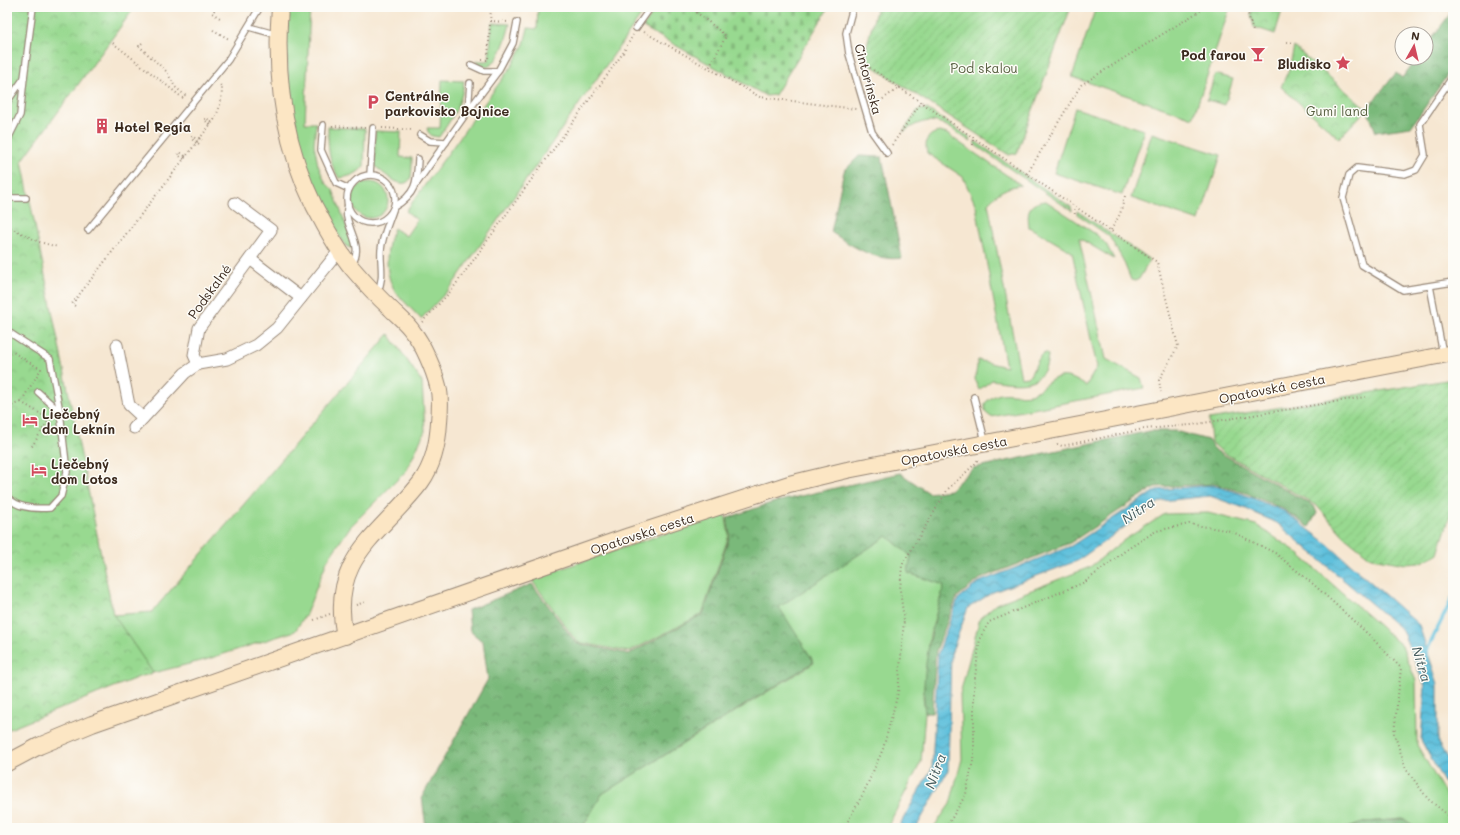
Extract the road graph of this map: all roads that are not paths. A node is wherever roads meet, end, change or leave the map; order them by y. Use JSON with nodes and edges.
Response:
{"nodes":[{"id":1,"x":33,"y":7,"type":"edge"},
{"id":2,"x":260,"y":7,"type":"edge"},
{"id":3,"x":280,"y":7,"type":"edge"},
{"id":4,"x":651,"y":7,"type":"edge"},
{"id":5,"x":853,"y":7,"type":"edge"},
{"id":6,"x":517,"y":22,"type":"dead end"},
{"id":7,"x":249,"y":27,"type":"junction"},
{"id":8,"x":636,"y":28,"type":"road end"},
{"id":9,"x":278,"y":35,"type":"junction"},
{"id":10,"x":471,"y":65,"type":"dead end"},
{"id":11,"x":498,"y":71,"type":"junction"},
{"id":12,"x":1453,"y":76,"type":"edge"},
{"id":13,"x":24,"y":78,"type":"junction"},
{"id":14,"x":470,"y":84,"type":"dead end"},
{"id":15,"x":7,"y":102,"type":"edge"},
{"id":16,"x":468,"y":111,"type":"junction"},
{"id":17,"x":323,"y":125,"type":"dead end"},
{"id":18,"x":372,"y":128,"type":"dead end"},
{"id":19,"x":420,"y":133,"type":"road end"},
{"id":20,"x":7,"y":141,"type":"edge"},
{"id":21,"x":446,"y":142,"type":"junction"},
{"id":22,"x":887,"y":153,"type":"road end"},
{"id":23,"x":418,"y":159,"type":"dead end"},
{"id":24,"x":370,"y":175,"type":"junction"},
{"id":25,"x":417,"y":183,"type":"junction"},
{"id":26,"x":350,"y":189,"type":"junction"},
{"id":27,"x":7,"y":198,"type":"edge"},
{"id":28,"x":26,"y":198,"type":"dead end"},
{"id":29,"x":235,"y":203,"type":"dead end"},
{"id":30,"x":348,"y":204,"type":"junction"},
{"id":31,"x":394,"y":207,"type":"junction"},
{"id":32,"x":88,"y":230,"type":"dead end"},
{"id":33,"x":339,"y":251,"type":"junction"},
{"id":34,"x":250,"y":259,"type":"junction"},
{"id":35,"x":351,"y":266,"type":"junction"},
{"id":36,"x":1453,"y":282,"type":"edge"},
{"id":37,"x":1430,"y":286,"type":"junction"},
{"id":38,"x":376,"y":295,"type":"junction"},
{"id":39,"x":301,"y":298,"type":"junction"},
{"id":40,"x":7,"y":331,"type":"edge"},
{"id":41,"x":117,"y":345,"type":"dead end"},
{"id":42,"x":1448,"y":354,"type":"edge"},
{"id":43,"x":198,"y":364,"type":"junction"},
{"id":44,"x":38,"y":392,"type":"dead end"},
{"id":45,"x":974,"y":397,"type":"dead end"},
{"id":46,"x":60,"y":412,"type":"junction"},
{"id":47,"x":144,"y":418,"type":"junction"},
{"id":48,"x":134,"y":428,"type":"dead end"},
{"id":49,"x":986,"y":444,"type":"junction"},
{"id":50,"x":7,"y":496,"type":"edge"},
{"id":51,"x":345,"y":636,"type":"junction"},
{"id":52,"x":7,"y":763,"type":"edge"}],
"edges":[{"from":1,"to":13,"type":"lane"},
{"from":2,"to":7,"type":"lane"},
{"from":3,"to":9,"type":"street"},
{"from":4,"to":8,"type":"lane"},
{"from":5,"to":22,"type":"lane","name":"Cintorínska"},
{"from":6,"to":11,"type":"lane"},
{"from":7,"to":9,"type":"lane"},
{"from":7,"to":32,"type":"lane"},
{"from":9,"to":33,"type":"street"},
{"from":10,"to":11,"type":"lane"},
{"from":11,"to":16,"type":"lane"},
{"from":12,"to":37,"type":"lane"},
{"from":13,"to":15,"type":"lane"},
{"from":13,"to":20,"type":"lane"},
{"from":14,"to":16,"type":"lane"},
{"from":16,"to":21,"type":"lane"},
{"from":17,"to":26,"type":"lane"},
{"from":18,"to":24,"type":"lane"},
{"from":19,"to":21,"type":"lane"},
{"from":21,"to":25,"type":"lane"},
{"from":23,"to":25,"type":"lane"},
{"from":24,"to":26,"type":"lane"},
{"from":24,"to":31,"type":"lane"},
{"from":25,"to":31,"type":"lane"},
{"from":26,"to":30,"type":"lane"},
{"from":27,"to":28,"type":"lane"},
{"from":29,"to":34,"type":"street","name":"Podskalné"},
{"from":30,"to":31,"type":"lane"},
{"from":30,"to":35,"type":"lane"},
{"from":31,"to":38,"type":"lane"},
{"from":33,"to":35,"type":"street"},
{"from":33,"to":39,"type":"street"},
{"from":34,"to":39,"type":"street","name":"Podskalné"},
{"from":34,"to":43,"type":"street","name":"Podskalné"},
{"from":35,"to":38,"type":"street"},
{"from":36,"to":37,"type":"lane"},
{"from":37,"to":42,"type":"lane"},
{"from":38,"to":51,"type":"street"},
{"from":39,"to":43,"type":"street"},
{"from":40,"to":46,"type":"lane"},
{"from":41,"to":47,"type":"street"},
{"from":42,"to":49,"type":"street","name":"Opatovská cesta"},
{"from":43,"to":47,"type":"street"},
{"from":44,"to":46,"type":"lane"},
{"from":45,"to":49,"type":"lane"},
{"from":46,"to":50,"type":"lane"},
{"from":47,"to":48,"type":"street"},
{"from":49,"to":51,"type":"street","name":"Opatovská cesta"},
{"from":51,"to":52,"type":"street","name":"Opatovská cesta"}]}
